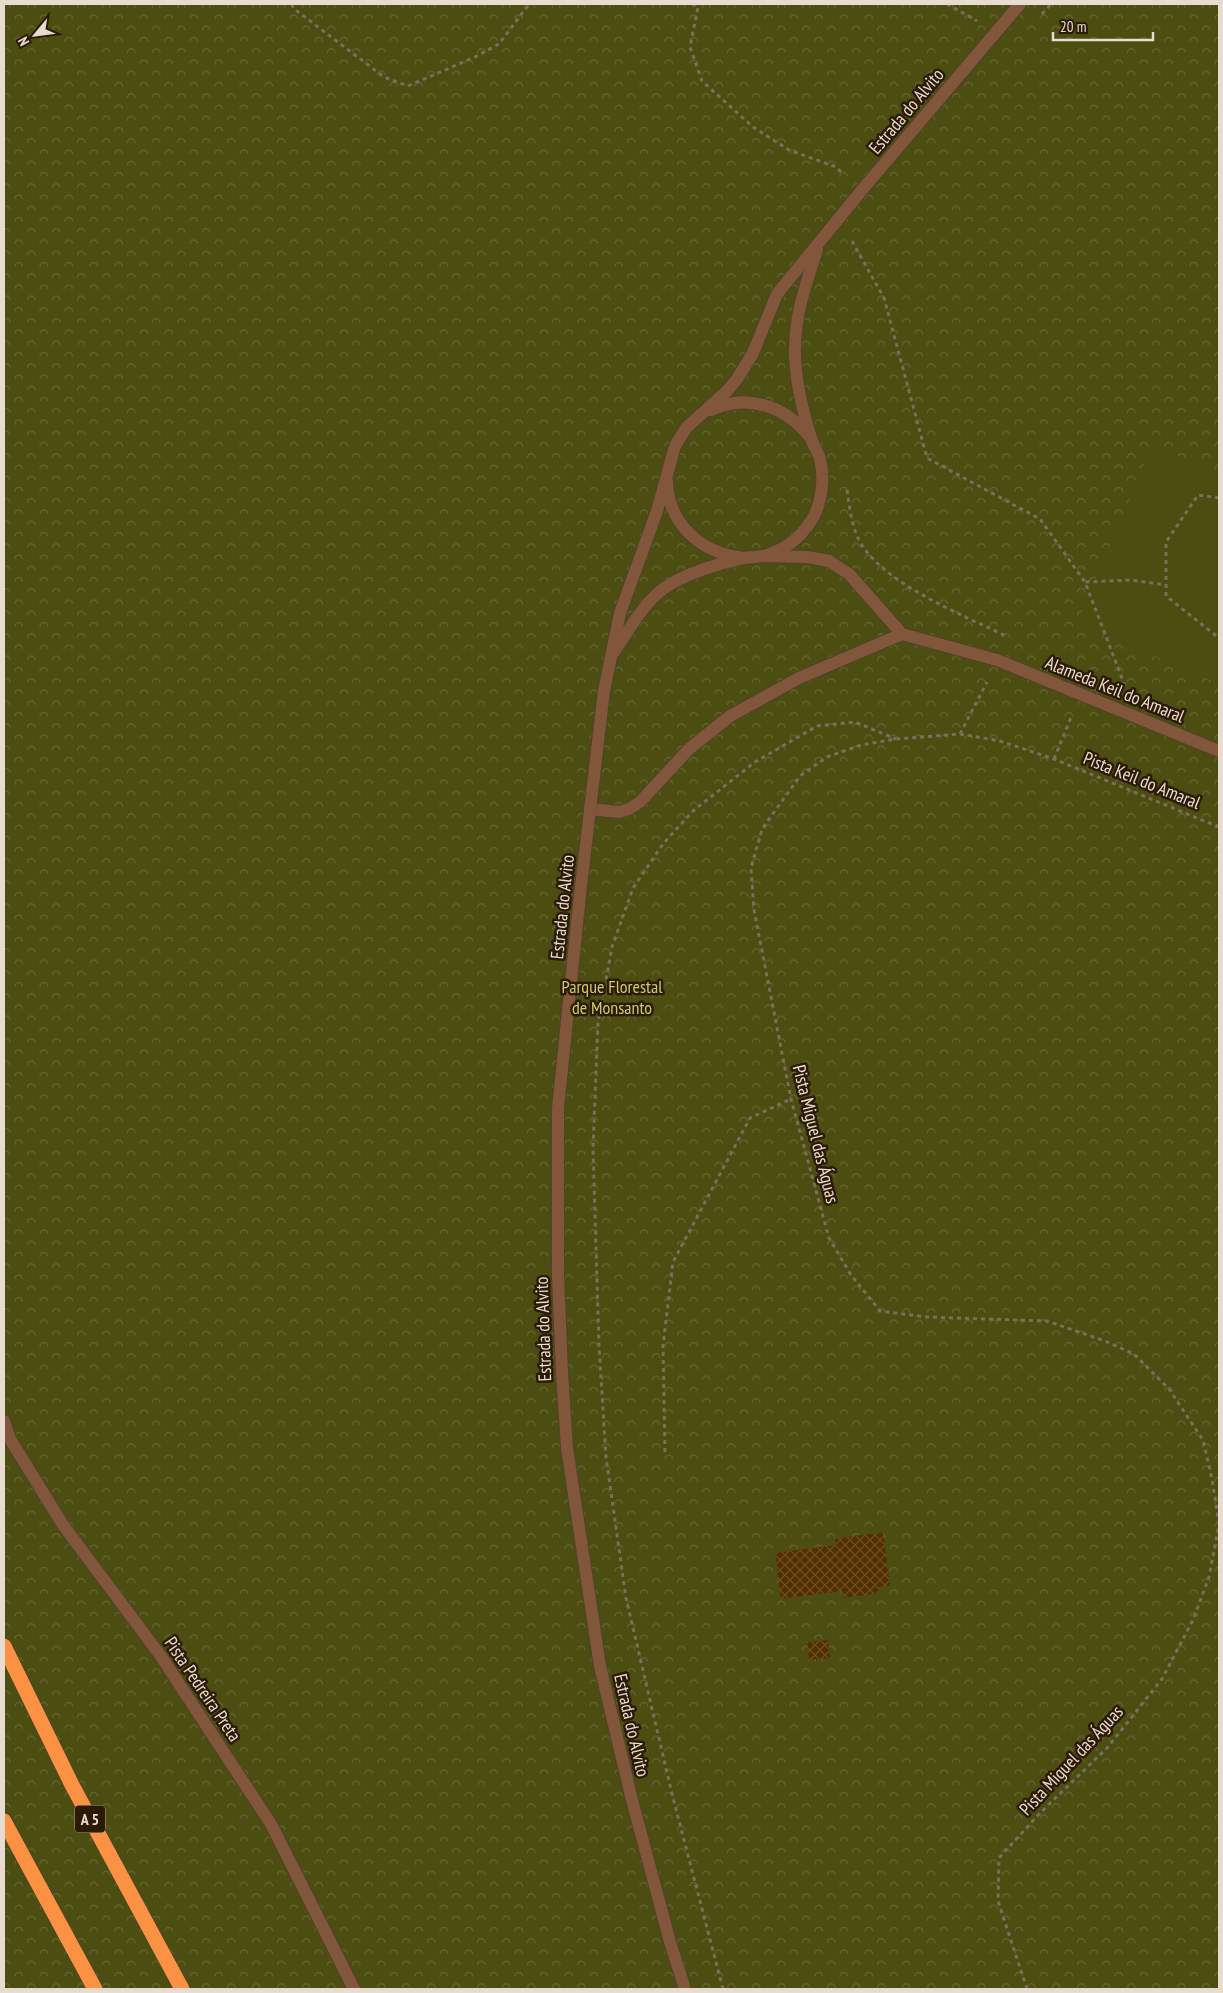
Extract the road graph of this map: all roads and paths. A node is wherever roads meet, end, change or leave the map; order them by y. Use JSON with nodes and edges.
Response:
{"nodes":[{"id":1,"x":292,"y":4,"type":"edge"},
{"id":2,"x":529,"y":4,"type":"edge"},
{"id":3,"x":692,"y":4,"type":"edge"},
{"id":4,"x":947,"y":4,"type":"edge"},
{"id":5,"x":1020,"y":4,"type":"edge"},
{"id":6,"x":1051,"y":4,"type":"edge"},
{"id":7,"x":699,"y":6,"type":"edge"},
{"id":8,"x":1038,"y":19,"type":"dead end"},
{"id":9,"x":996,"y":32,"type":"junction"},
{"id":10,"x":862,"y":190,"type":"junction"},
{"id":11,"x":820,"y":242,"type":"junction"},
{"id":12,"x":846,"y":245,"type":"dead end"},
{"id":13,"x":702,"y":414,"type":"junction"},
{"id":14,"x":812,"y":440,"type":"junction"},
{"id":15,"x":669,"y":464,"type":"junction"},
{"id":16,"x":847,"y":484,"type":"dead end"},
{"id":17,"x":1219,"y":498,"type":"edge"},
{"id":18,"x":764,"y":556,"type":"junction"},
{"id":19,"x":744,"y":558,"type":"junction"},
{"id":20,"x":1085,"y":582,"type":"junction"},
{"id":21,"x":1166,"y":585,"type":"junction"},
{"id":22,"x":902,"y":634,"type":"junction"},
{"id":23,"x":1219,"y":638,"type":"edge"},
{"id":24,"x":612,"y":656,"type":"junction"},
{"id":25,"x":997,"y":660,"type":"junction"},
{"id":26,"x":1080,"y":694,"type":"junction"},
{"id":27,"x":1137,"y":717,"type":"junction"},
{"id":28,"x":960,"y":734,"type":"junction"},
{"id":29,"x":896,"y":739,"type":"junction"},
{"id":30,"x":1219,"y":751,"type":"edge"},
{"id":31,"x":1054,"y":759,"type":"junction"},
{"id":32,"x":590,"y":809,"type":"junction"},
{"id":33,"x":1219,"y":827,"type":"edge"},
{"id":34,"x":791,"y":1098,"type":"junction"},
{"id":35,"x":4,"y":1422,"type":"edge"},
{"id":36,"x":665,"y":1452,"type":"dead end"},
{"id":37,"x":1219,"y":1524,"type":"edge"},
{"id":38,"x":4,"y":1646,"type":"edge"},
{"id":39,"x":4,"y":1821,"type":"edge"},
{"id":40,"x":96,"y":1989,"type":"edge"},
{"id":41,"x":182,"y":1989,"type":"edge"},
{"id":42,"x":354,"y":1989,"type":"edge"},
{"id":43,"x":685,"y":1989,"type":"edge"},
{"id":44,"x":723,"y":1989,"type":"edge"},
{"id":45,"x":1027,"y":1989,"type":"edge"}],
"edges":[{"from":1,"to":2,"type":"path"},
{"from":3,"to":7,"type":"path"},
{"from":4,"to":9,"type":"path"},
{"from":5,"to":9,"type":"street","name":"Estrada do Alvito"},
{"from":6,"to":8,"type":"path"},
{"from":7,"to":10,"type":"path"},
{"from":9,"to":10,"type":"street","name":"Estrada do Alvito"},
{"from":10,"to":11,"type":"street","name":"Estrada do Alvito"},
{"from":11,"to":13,"type":"street","name":"Estrada do Alvito"},
{"from":11,"to":14,"type":"street","name":"Estrada do Alvito"},
{"from":12,"to":20,"type":"path"},
{"from":13,"to":14,"type":"street","name":"Estrada do Alvito"},
{"from":13,"to":15,"type":"street","name":"Estrada do Alvito"},
{"from":14,"to":18,"type":"street","name":"Estrada do Alvito"},
{"from":15,"to":19,"type":"street","name":"Estrada do Alvito"},
{"from":15,"to":24,"type":"street","name":"Estrada do Alvito"},
{"from":16,"to":25,"type":"path"},
{"from":17,"to":21,"type":"path"},
{"from":18,"to":19,"type":"street","name":"Estrada do Alvito"},
{"from":18,"to":22,"type":"street"},
{"from":19,"to":24,"type":"street","name":"Estrada do Alvito"},
{"from":20,"to":21,"type":"path"},
{"from":20,"to":27,"type":"path"},
{"from":21,"to":23,"type":"path"},
{"from":22,"to":25,"type":"street","name":"Alameda Keil do Amaral"},
{"from":22,"to":32,"type":"street"},
{"from":24,"to":32,"type":"street","name":"Estrada do Alvito"},
{"from":25,"to":26,"type":"street","name":"Alameda Keil do Amaral"},
{"from":25,"to":28,"type":"path"},
{"from":26,"to":27,"type":"street","name":"Alameda Keil do Amaral"},
{"from":26,"to":31,"type":"path"},
{"from":27,"to":30,"type":"street","name":"Alameda Keil do Amaral"},
{"from":28,"to":29,"type":"path","name":"Pista Miguel das Águas"},
{"from":28,"to":31,"type":"path","name":"Pista Miguel das Águas"},
{"from":29,"to":34,"type":"path","name":"Pista Miguel das Águas"},
{"from":29,"to":44,"type":"path"},
{"from":31,"to":33,"type":"path","name":"Pista Keil do Amaral"},
{"from":32,"to":43,"type":"street","name":"Estrada do Alvito"},
{"from":34,"to":36,"type":"path"},
{"from":34,"to":37,"type":"path","name":"Pista Miguel das Águas"},
{"from":35,"to":42,"type":"street","name":"Pista Pedreira Preta"},
{"from":37,"to":45,"type":"path","name":"Pista Miguel das Águas"},
{"from":38,"to":41,"type":"highway","number":"A 5"},
{"from":39,"to":40,"type":"highway"}]}
